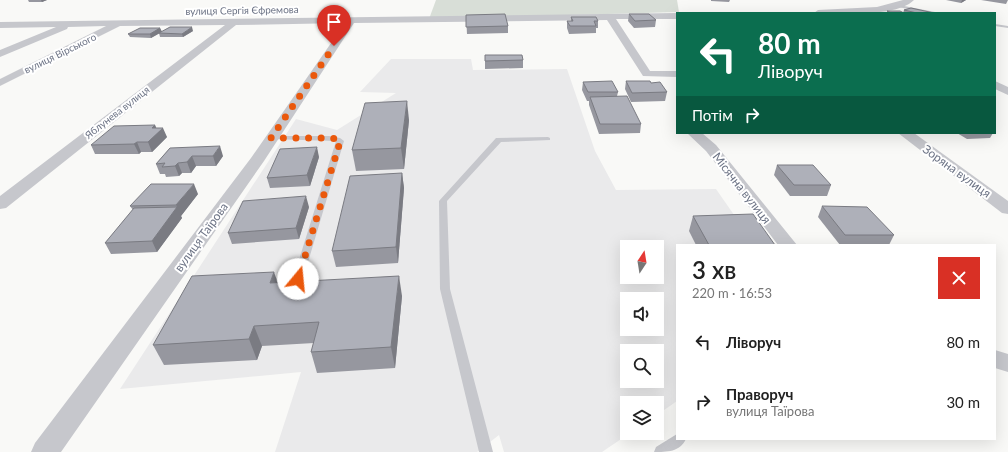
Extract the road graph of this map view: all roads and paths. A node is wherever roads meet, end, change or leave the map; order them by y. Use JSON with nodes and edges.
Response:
{"nodes":[{"id":1,"x":910,"y":0,"type":"edge"},
{"id":2,"x":899,"y":6,"type":"junction"},
{"id":3,"x":852,"y":12,"type":"edge"},
{"id":4,"x":931,"y":12,"type":"edge"},
{"id":5,"x":676,"y":16,"type":"edge"},
{"id":6,"x":610,"y":17,"type":"junction"},
{"id":7,"x":352,"y":20,"type":"junction"},
{"id":8,"x":235,"y":21,"type":"junction"},
{"id":9,"x":120,"y":23,"type":"junction"},
{"id":10,"x":71,"y":24,"type":"junction"},
{"id":11,"x":0,"y":25,"type":"edge"},
{"id":12,"x":996,"y":25,"type":"edge"},
{"id":13,"x":1008,"y":27,"type":"edge"},
{"id":14,"x":0,"y":54,"type":"edge"},
{"id":15,"x":676,"y":74,"type":"edge"},
{"id":16,"x":0,"y":83,"type":"edge"},
{"id":17,"x":996,"y":85,"type":"edge"},
{"id":18,"x":1008,"y":91,"type":"edge"},
{"id":19,"x":695,"y":134,"type":"edge"},
{"id":20,"x":906,"y":134,"type":"edge"},
{"id":21,"x":271,"y":138,"type":"junction"},
{"id":22,"x":548,"y":139,"type":"dead end"},
{"id":23,"x":0,"y":204,"type":"edge"},
{"id":24,"x":1008,"y":209,"type":"edge"},
{"id":25,"x":787,"y":244,"type":"edge"},
{"id":26,"x":298,"y":279,"type":"dead end"},
{"id":27,"x":996,"y":359,"type":"edge"},
{"id":28,"x":1008,"y":363,"type":"edge"},
{"id":29,"x":678,"y":440,"type":"edge"},
{"id":30,"x":45,"y":452,"type":"edge"},
{"id":31,"x":486,"y":452,"type":"edge"},
{"id":32,"x":661,"y":452,"type":"edge"}],
"edges":[{"from":1,"to":2,"type":"street"},
{"from":2,"to":3,"type":"street"},
{"from":2,"to":4,"type":"lane"},
{"from":5,"to":6,"type":"street","name":"вулиця Сергія Єфремова"},
{"from":6,"to":7,"type":"street","name":"вулиця Сергія Єфремова"},
{"from":6,"to":15,"type":"street"},
{"from":7,"to":8,"type":"street","name":"вулиця Сергія Єфремова"},
{"from":7,"to":21,"type":"street","name":"вулиця Таїрова"},
{"from":8,"to":9,"type":"street","name":"вулиця Сергія Єфремова"},
{"from":8,"to":23,"type":"street","name":"Яблунева вулиця"},
{"from":9,"to":10,"type":"street","name":"вулиця Сергія Єфремова"},
{"from":9,"to":16,"type":"street","name":"вулиця Вірського"},
{"from":10,"to":11,"type":"street","name":"вулиця Сергія Єфремова"},
{"from":10,"to":14,"type":"street"},
{"from":12,"to":13,"type":"lane"},
{"from":17,"to":18,"type":"street"},
{"from":19,"to":25,"type":"street","name":"Місячна вулиця"},
{"from":20,"to":24,"type":"street","name":"Зоряна вулиця"},
{"from":21,"to":26,"type":"lane"},
{"from":21,"to":30,"type":"street","name":"вулиця Таїрова"},
{"from":22,"to":31,"type":"lane"},
{"from":27,"to":28,"type":"street"},
{"from":29,"to":32,"type":"lane"}]}
